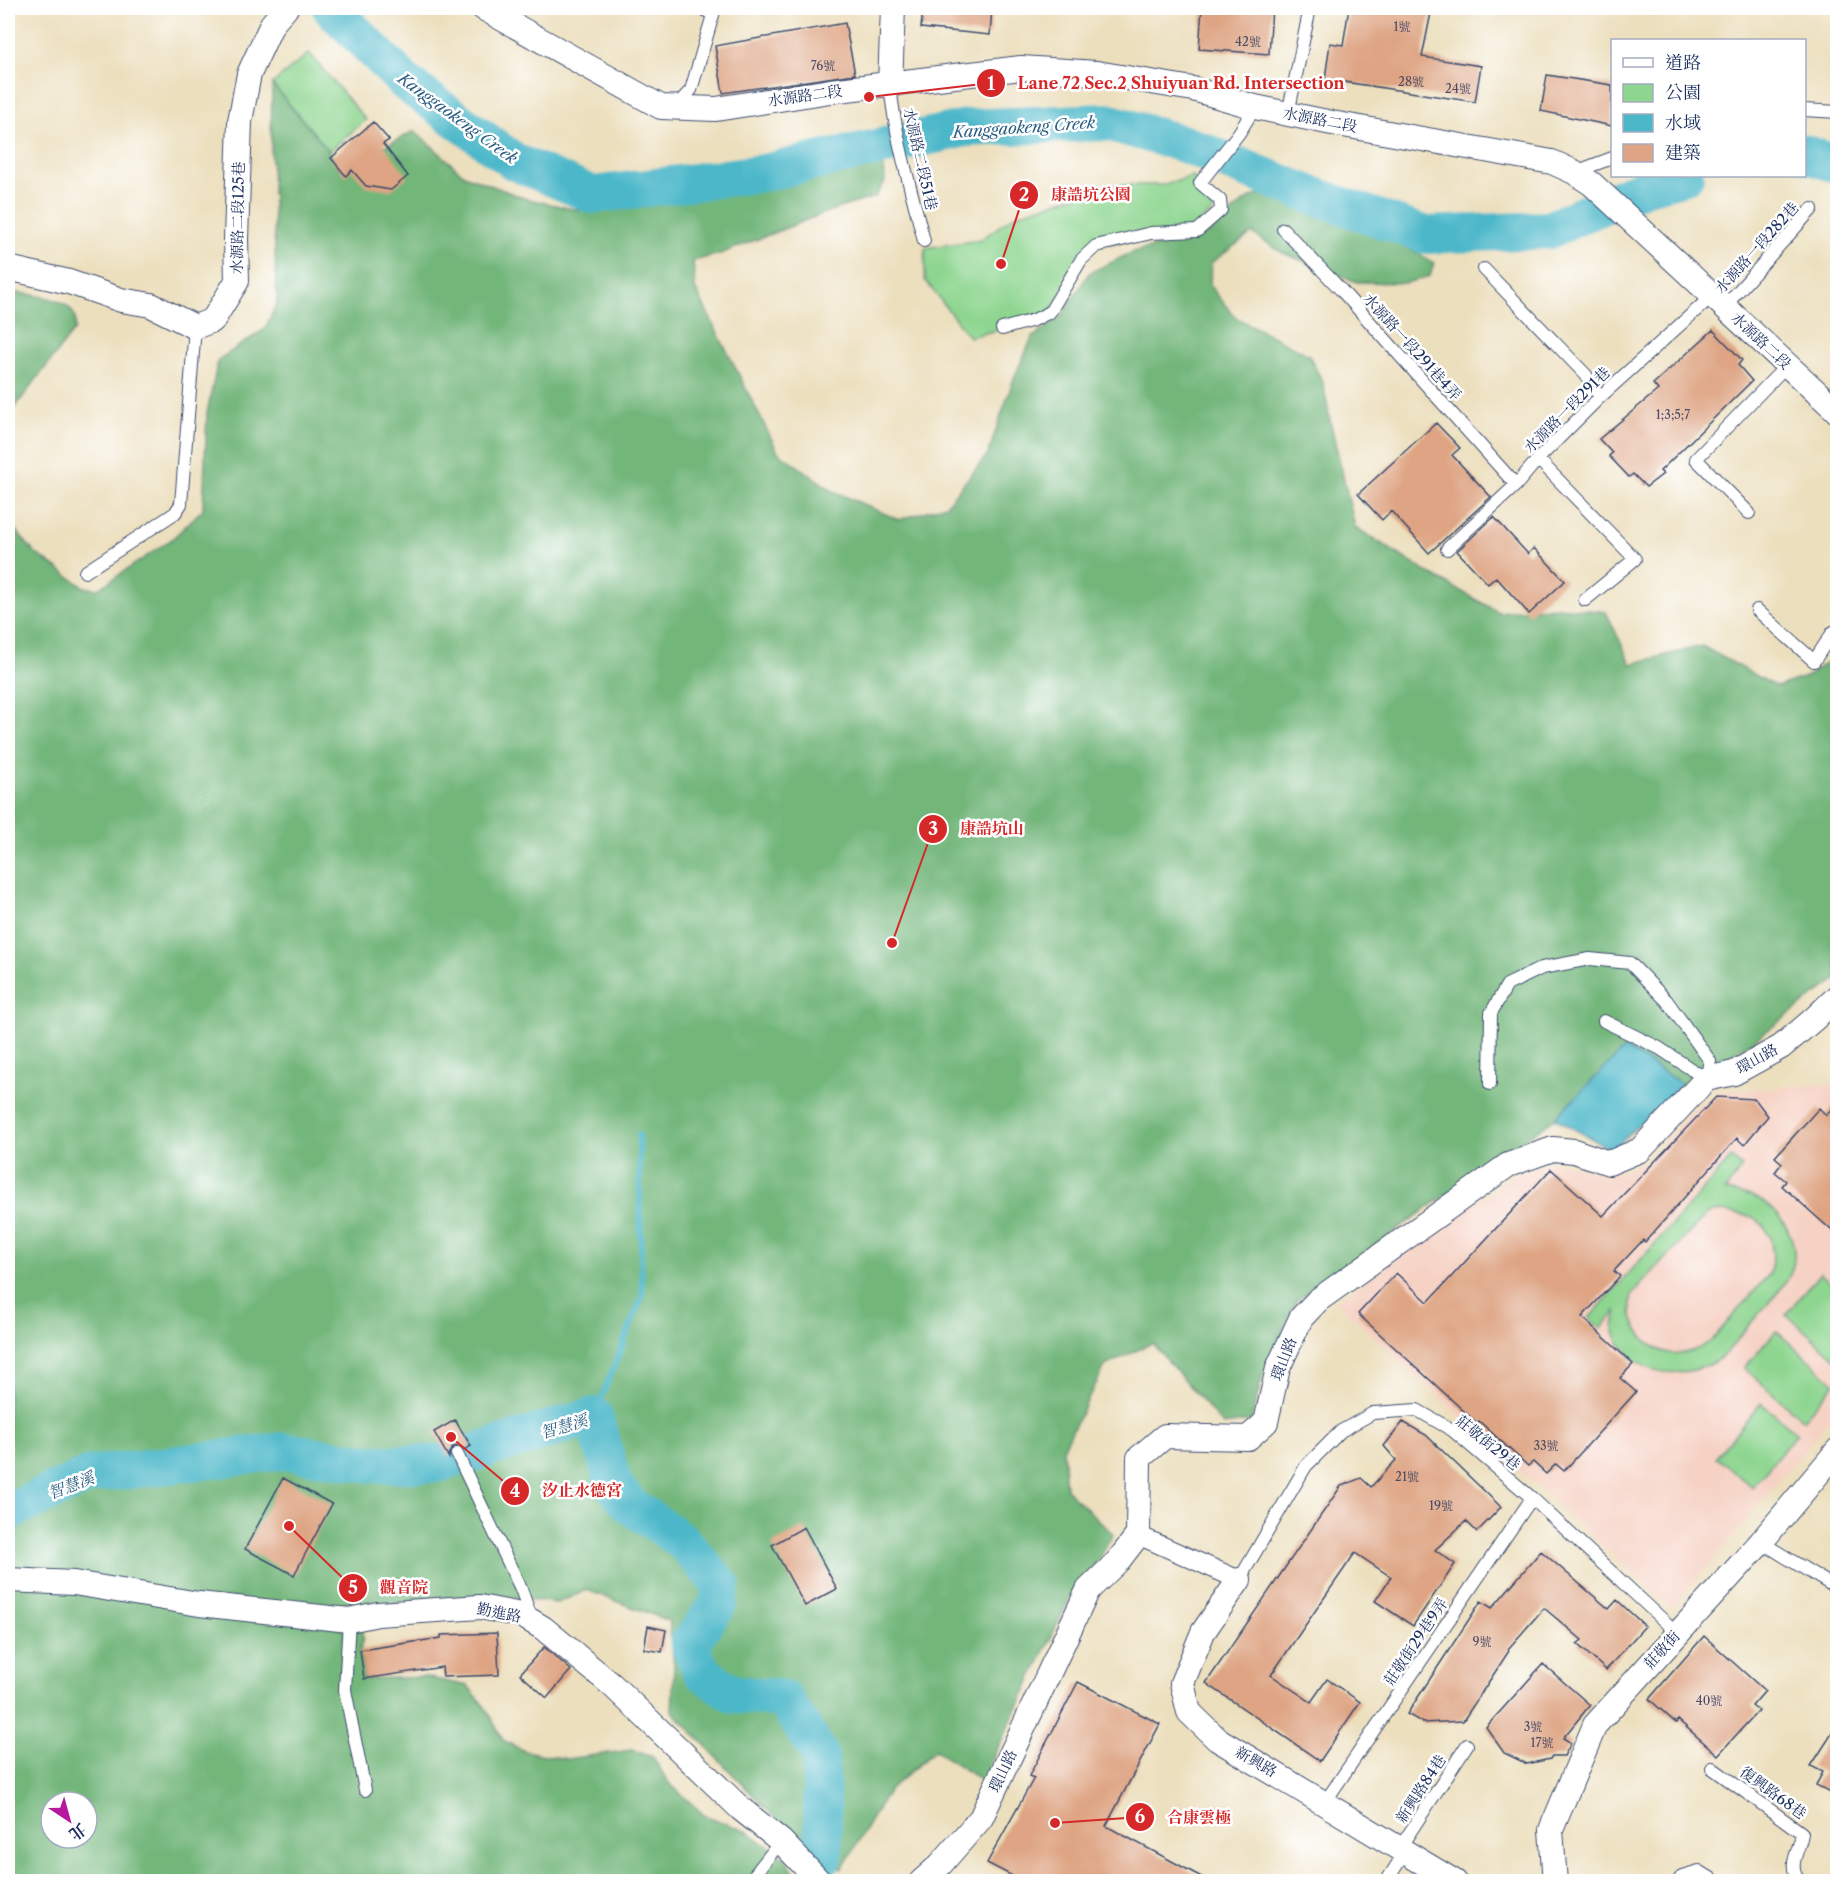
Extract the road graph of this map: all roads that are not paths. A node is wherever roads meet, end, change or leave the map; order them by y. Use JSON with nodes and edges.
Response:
{"nodes":[{"id":1,"x":483,"y":8,"type":"edge"},
{"id":2,"x":702,"y":8,"type":"edge"},
{"id":3,"x":892,"y":8,"type":"edge"},
{"id":4,"x":1310,"y":8,"type":"edge"},
{"id":5,"x":284,"y":9,"type":"edge"},
{"id":6,"x":714,"y":11,"type":"edge"},
{"id":7,"x":890,"y":84,"type":"junction"},
{"id":8,"x":674,"y":108,"type":"junction"},
{"id":9,"x":1255,"y":108,"type":"junction"},
{"id":10,"x":1806,"y":110,"type":"edge"},
{"id":11,"x":1838,"y":112,"type":"edge"},
{"id":12,"x":1288,"y":114,"type":"junction"},
{"id":13,"x":1611,"y":159,"type":"edge"},
{"id":14,"x":1583,"y":178,"type":"junction"},
{"id":15,"x":1812,"y":209,"type":"dead end"},
{"id":16,"x":1283,"y":229,"type":"dead end"},
{"id":17,"x":924,"y":241,"type":"dead end"},
{"id":18,"x":8,"y":268,"type":"edge"},
{"id":19,"x":1484,"y":269,"type":"dead end"},
{"id":20,"x":1718,"y":302,"type":"junction"},
{"id":21,"x":195,"y":327,"type":"junction"},
{"id":22,"x":1002,"y":329,"type":"dead end"},
{"id":23,"x":1787,"y":365,"type":"junction"},
{"id":24,"x":1600,"y":397,"type":"junction"},
{"id":25,"x":1838,"y":412,"type":"edge"},
{"id":26,"x":1538,"y":459,"type":"junction"},
{"id":27,"x":1516,"y":485,"type":"junction"},
{"id":28,"x":1749,"y":513,"type":"dead end"},
{"id":29,"x":1447,"y":549,"type":"dead end"},
{"id":30,"x":85,"y":572,"type":"dead end"},
{"id":31,"x":1585,"y":600,"type":"dead end"},
{"id":32,"x":1757,"y":610,"type":"dead end"},
{"id":33,"x":1838,"y":630,"type":"edge"},
{"id":34,"x":1838,"y":996,"type":"edge"},
{"id":35,"x":1604,"y":1021,"type":"dead end"},
{"id":36,"x":1706,"y":1079,"type":"junction"},
{"id":37,"x":1490,"y":1084,"type":"dead end"},
{"id":38,"x":1838,"y":1450,"type":"edge"},
{"id":39,"x":457,"y":1454,"type":"dead end"},
{"id":40,"x":1532,"y":1498,"type":"junction"},
{"id":41,"x":1138,"y":1535,"type":"junction"},
{"id":42,"x":1761,"y":1542,"type":"junction"},
{"id":43,"x":8,"y":1580,"type":"edge"},
{"id":44,"x":1239,"y":1580,"type":"junction"},
{"id":45,"x":1838,"y":1589,"type":"edge"},
{"id":46,"x":349,"y":1620,"type":"junction"},
{"id":47,"x":532,"y":1621,"type":"junction"},
{"id":48,"x":1677,"y":1633,"type":"junction"},
{"id":49,"x":1467,"y":1745,"type":"dead end"},
{"id":50,"x":1712,"y":1768,"type":"dead end"},
{"id":51,"x":365,"y":1790,"type":"dead end"},
{"id":52,"x":1325,"y":1802,"type":"junction"},
{"id":53,"x":781,"y":1841,"type":"junction"},
{"id":54,"x":1402,"y":1850,"type":"junction"},
{"id":55,"x":749,"y":1881,"type":"edge"},
{"id":56,"x":820,"y":1881,"type":"edge"},
{"id":57,"x":921,"y":1881,"type":"edge"},
{"id":58,"x":1386,"y":1881,"type":"edge"},
{"id":59,"x":1455,"y":1881,"type":"edge"},
{"id":60,"x":1555,"y":1881,"type":"edge"},
{"id":61,"x":1678,"y":1881,"type":"edge"},
{"id":62,"x":1717,"y":1881,"type":"edge"},
{"id":63,"x":1801,"y":1881,"type":"edge"}],
"edges":[{"from":1,"to":8,"type":"street","name":"水源路二段"},
{"from":2,"to":6,"type":"lane"},
{"from":3,"to":7,"type":"street"},
{"from":4,"to":12,"type":"lane"},
{"from":5,"to":21,"type":"street","name":"水源路二段125巷"},
{"from":6,"to":8,"type":"lane"},
{"from":7,"to":8,"type":"street","name":"水源路二段"},
{"from":7,"to":9,"type":"street","name":"水源路二段"},
{"from":7,"to":17,"type":"lane","name":"水源路二段51巷"},
{"from":9,"to":12,"type":"street","name":"水源路二段"},
{"from":9,"to":22,"type":"lane"},
{"from":10,"to":11,"type":"lane"},
{"from":12,"to":14,"type":"street","name":"水源路二段"},
{"from":13,"to":14,"type":"lane"},
{"from":14,"to":20,"type":"street","name":"水源路二段"},
{"from":15,"to":20,"type":"lane","name":"水源路一段282巷"},
{"from":16,"to":27,"type":"lane","name":"水源路一段291巷4弄"},
{"from":18,"to":21,"type":"street"},
{"from":19,"to":24,"type":"lane"},
{"from":20,"to":23,"type":"street","name":"水源路二段"},
{"from":20,"to":24,"type":"lane","name":"水源路一段291巷"},
{"from":21,"to":30,"type":"lane"},
{"from":23,"to":25,"type":"street","name":"水源路二段"},
{"from":23,"to":28,"type":"lane"},
{"from":24,"to":26,"type":"lane","name":"水源路一段291巷"},
{"from":26,"to":27,"type":"lane","name":"水源路一段291巷"},
{"from":26,"to":31,"type":"lane"},
{"from":27,"to":29,"type":"lane","name":"水源路一段291巷"},
{"from":32,"to":33,"type":"lane"},
{"from":34,"to":36,"type":"street","name":"環山路"},
{"from":35,"to":36,"type":"lane"},
{"from":36,"to":37,"type":"lane"},
{"from":36,"to":41,"type":"street","name":"環山路"},
{"from":38,"to":42,"type":"street","name":"莊敬街"},
{"from":39,"to":47,"type":"lane"},
{"from":40,"to":44,"type":"lane","name":"莊敬街29巷"},
{"from":40,"to":48,"type":"lane","name":"莊敬街29巷"},
{"from":40,"to":52,"type":"lane","name":"莊敬街29巷9弄"},
{"from":41,"to":44,"type":"street"},
{"from":41,"to":57,"type":"street","name":"環山路"},
{"from":42,"to":45,"type":"lane"},
{"from":42,"to":48,"type":"street","name":"莊敬街"},
{"from":43,"to":46,"type":"street","name":"勤進路"},
{"from":44,"to":52,"type":"street","name":"新興路"},
{"from":46,"to":47,"type":"street","name":"勤進路"},
{"from":46,"to":51,"type":"lane"},
{"from":47,"to":53,"type":"street","name":"勤進路"},
{"from":48,"to":60,"type":"street","name":"莊敬街"},
{"from":49,"to":54,"type":"lane","name":"新興路84巷"},
{"from":50,"to":63,"type":"lane","name":"復興路68巷"},
{"from":52,"to":54,"type":"street","name":"新興路"},
{"from":53,"to":55,"type":"lane"},
{"from":53,"to":56,"type":"street","name":"勤進路"},
{"from":54,"to":58,"type":"lane","name":"新興路84巷"},
{"from":54,"to":59,"type":"street","name":"新興路"},
{"from":61,"to":62,"type":"lane"}]}
